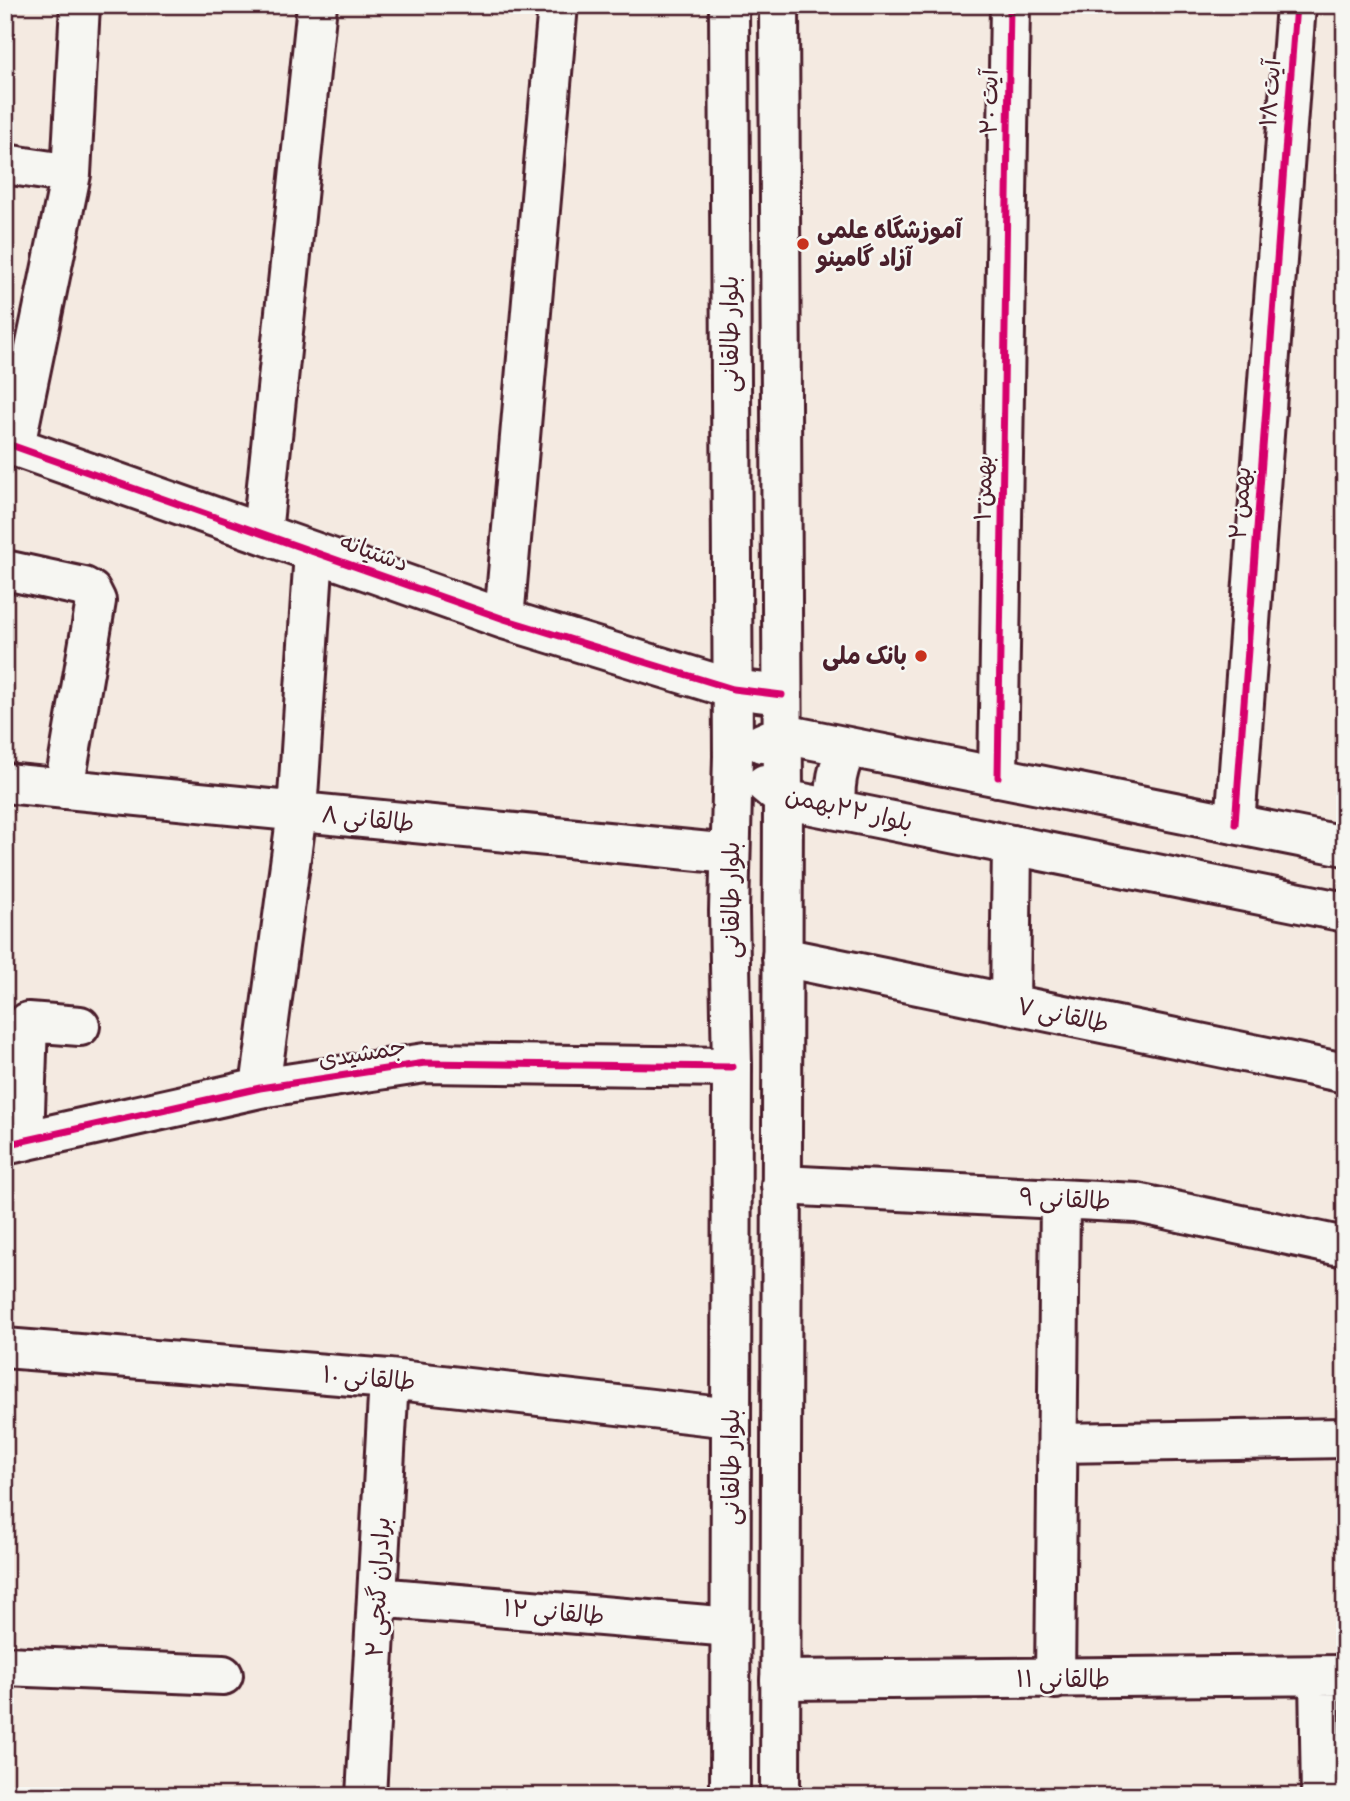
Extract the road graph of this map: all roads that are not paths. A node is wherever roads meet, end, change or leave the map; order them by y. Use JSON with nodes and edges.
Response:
{"nodes":[{"id":1,"x":79,"y":5,"type":"edge"},
{"id":2,"x":317,"y":5,"type":"edge"},
{"id":3,"x":558,"y":5,"type":"edge"},
{"id":4,"x":729,"y":5,"type":"edge"},
{"id":5,"x":779,"y":5,"type":"edge"},
{"id":6,"x":1010,"y":5,"type":"edge"},
{"id":7,"x":1296,"y":5,"type":"edge"},
{"id":8,"x":5,"y":164,"type":"edge"},
{"id":9,"x":71,"y":174,"type":"junction"},
{"id":10,"x":1283,"y":184,"type":"joint"},
{"id":11,"x":1007,"y":200,"type":"joint"},
{"id":12,"x":10,"y":444,"type":"edge"},
{"id":13,"x":781,"y":500,"type":"junction"},
{"id":14,"x":731,"y":502,"type":"junction"},
{"id":15,"x":262,"y":533,"type":"junction"},
{"id":16,"x":314,"y":552,"type":"junction"},
{"id":17,"x":5,"y":570,"type":"edge"},
{"id":18,"x":504,"y":619,"type":"junction"},
{"id":19,"x":733,"y":689,"type":"junction"},
{"id":20,"x":782,"y":695,"type":"junction"},
{"id":21,"x":783,"y":734,"type":"junction"},
{"id":22,"x":848,"y":747,"type":"junction"},
{"id":23,"x":733,"y":756,"type":"junction"},
{"id":24,"x":998,"y":777,"type":"junction"},
{"id":25,"x":5,"y":783,"type":"edge"},
{"id":26,"x":64,"y":789,"type":"junction"},
{"id":27,"x":783,"y":799,"type":"junction"},
{"id":28,"x":836,"y":810,"type":"junction"},
{"id":29,"x":297,"y":812,"type":"junction"},
{"id":30,"x":1235,"y":824,"type":"junction"},
{"id":31,"x":1012,"y":845,"type":"junction"},
{"id":32,"x":1345,"y":846,"type":"edge"},
{"id":33,"x":730,"y":854,"type":"junction"},
{"id":34,"x":782,"y":907,"type":"junction"},
{"id":35,"x":729,"y":911,"type":"junction"},
{"id":36,"x":1345,"y":912,"type":"edge"},
{"id":37,"x":782,"y":957,"type":"junction"},
{"id":38,"x":1010,"y":1004,"type":"junction"},
{"id":39,"x":80,"y":1026,"type":"dead end"},
{"id":40,"x":732,"y":1067,"type":"junction"},
{"id":41,"x":1345,"y":1073,"type":"edge"},
{"id":42,"x":260,"y":1088,"type":"junction"},
{"id":43,"x":14,"y":1143,"type":"edge"},
{"id":44,"x":781,"y":1185,"type":"junction"},
{"id":45,"x":1060,"y":1199,"type":"junction"},
{"id":46,"x":1345,"y":1247,"type":"edge"},
{"id":47,"x":5,"y":1348,"type":"edge"},
{"id":48,"x":389,"y":1379,"type":"junction"},
{"id":49,"x":731,"y":1418,"type":"junction"},
{"id":50,"x":1345,"y":1438,"type":"edge"},
{"id":51,"x":1058,"y":1443,"type":"junction"},
{"id":52,"x":377,"y":1597,"type":"junction"},
{"id":53,"x":731,"y":1627,"type":"junction"},
{"id":54,"x":5,"y":1666,"type":"edge"},
{"id":55,"x":223,"y":1675,"type":"dead end"},
{"id":56,"x":1332,"y":1676,"type":"edge"},
{"id":57,"x":1055,"y":1679,"type":"junction"},
{"id":58,"x":780,"y":1680,"type":"junction"},
{"id":59,"x":366,"y":1796,"type":"edge"},
{"id":60,"x":730,"y":1796,"type":"edge"},
{"id":61,"x":780,"y":1796,"type":"edge"},
{"id":62,"x":1321,"y":1796,"type":"edge"}],
"edges":[{"from":1,"to":9,"type":"street"},
{"from":2,"to":15,"type":"street"},
{"from":3,"to":18,"type":"street"},
{"from":4,"to":14,"type":"street","name":"بلوار طالقانی"},
{"from":5,"to":13,"type":"street","name":"بلوار طالقانی"},
{"from":6,"to":11,"type":"street","name":"آیت ۲۰"},
{"from":7,"to":10,"type":"street","name":"آیت ۱۸"},
{"from":8,"to":9,"type":"street"},
{"from":9,"to":12,"type":"street"},
{"from":10,"to":30,"type":"street","name":"بهمن ۲"},
{"from":11,"to":24,"type":"street","name":"بهمن ۱"},
{"from":12,"to":15,"type":"street","name":"دشتیانه"},
{"from":13,"to":14,"type":"street"},
{"from":13,"to":20,"type":"street","name":"بلوار طالقانی"},
{"from":14,"to":19,"type":"street","name":"بلوار طالقانی"},
{"from":15,"to":16,"type":"street","name":"دشتیانه"},
{"from":16,"to":18,"type":"street","name":"دشتیانه"},
{"from":16,"to":29,"type":"street"},
{"from":17,"to":26,"type":"street"},
{"from":18,"to":19,"type":"street","name":"دشتیانه"},
{"from":19,"to":20,"type":"street","name":"دشتیانه"},
{"from":19,"to":23,"type":"street","name":"بلوار طالقانی"},
{"from":20,"to":21,"type":"street","name":"بلوار طالقانی"},
{"from":21,"to":22,"type":"street"},
{"from":21,"to":23,"type":"street"},
{"from":21,"to":27,"type":"street","name":"بلوار طالقانی"},
{"from":22,"to":24,"type":"street"},
{"from":22,"to":28,"type":"street"},
{"from":23,"to":27,"type":"street","name":"بلوار ۲۲بهمن"},
{"from":23,"to":33,"type":"street","name":"بلوار طالقانی"},
{"from":24,"to":30,"type":"street"},
{"from":25,"to":26,"type":"street","name":"طالقانی ۸"},
{"from":26,"to":29,"type":"street","name":"طالقانی ۸"},
{"from":27,"to":28,"type":"street","name":"بلوار ۲۲بهمن"},
{"from":27,"to":34,"type":"street","name":"بلوار طالقانی"},
{"from":28,"to":31,"type":"street","name":"بلوار ۲۲بهمن"},
{"from":29,"to":33,"type":"street","name":"طالقانی ۸"},
{"from":29,"to":42,"type":"street"},
{"from":30,"to":32,"type":"street"},
{"from":31,"to":36,"type":"street","name":"بلوار ۲۲بهمن"},
{"from":31,"to":38,"type":"street"},
{"from":33,"to":35,"type":"street","name":"بلوار طالقانی"},
{"from":34,"to":35,"type":"street"},
{"from":34,"to":37,"type":"street","name":"بلوار طالقانی"},
{"from":35,"to":40,"type":"street","name":"بلوار طالقانی"},
{"from":37,"to":38,"type":"street","name":"طالقانی ۷"},
{"from":37,"to":44,"type":"street","name":"بلوار طالقانی"},
{"from":38,"to":41,"type":"street","name":"طالقانی ۷"},
{"from":39,"to":43,"type":"street"},
{"from":40,"to":42,"type":"street","name":"جمشیدی"},
{"from":40,"to":49,"type":"street","name":"بلوار طالقانی"},
{"from":42,"to":43,"type":"street","name":"جمشیدی"},
{"from":44,"to":45,"type":"street","name":"طالقانی ۹"},
{"from":44,"to":58,"type":"street","name":"بلوار طالقانی"},
{"from":45,"to":46,"type":"street","name":"طالقانی ۹"},
{"from":45,"to":51,"type":"street"},
{"from":47,"to":48,"type":"street","name":"طالقانی ۱۰"},
{"from":48,"to":49,"type":"street","name":"طالقانی ۱۰"},
{"from":48,"to":52,"type":"street","name":"برادران گنجی ۲"},
{"from":49,"to":53,"type":"street","name":"بلوار طالقانی"},
{"from":50,"to":51,"type":"street"},
{"from":51,"to":57,"type":"street"},
{"from":52,"to":53,"type":"street","name":"طالقانی ۱۲"},
{"from":52,"to":59,"type":"street","name":"برادران گنجی ۲"},
{"from":53,"to":60,"type":"street","name":"بلوار طالقانی"},
{"from":54,"to":55,"type":"street"},
{"from":56,"to":57,"type":"street","name":"طالقانی ۱۱"},
{"from":56,"to":62,"type":"street"},
{"from":57,"to":58,"type":"street","name":"طالقانی ۱۱"},
{"from":58,"to":61,"type":"street","name":"بلوار طالقانی"}]}
